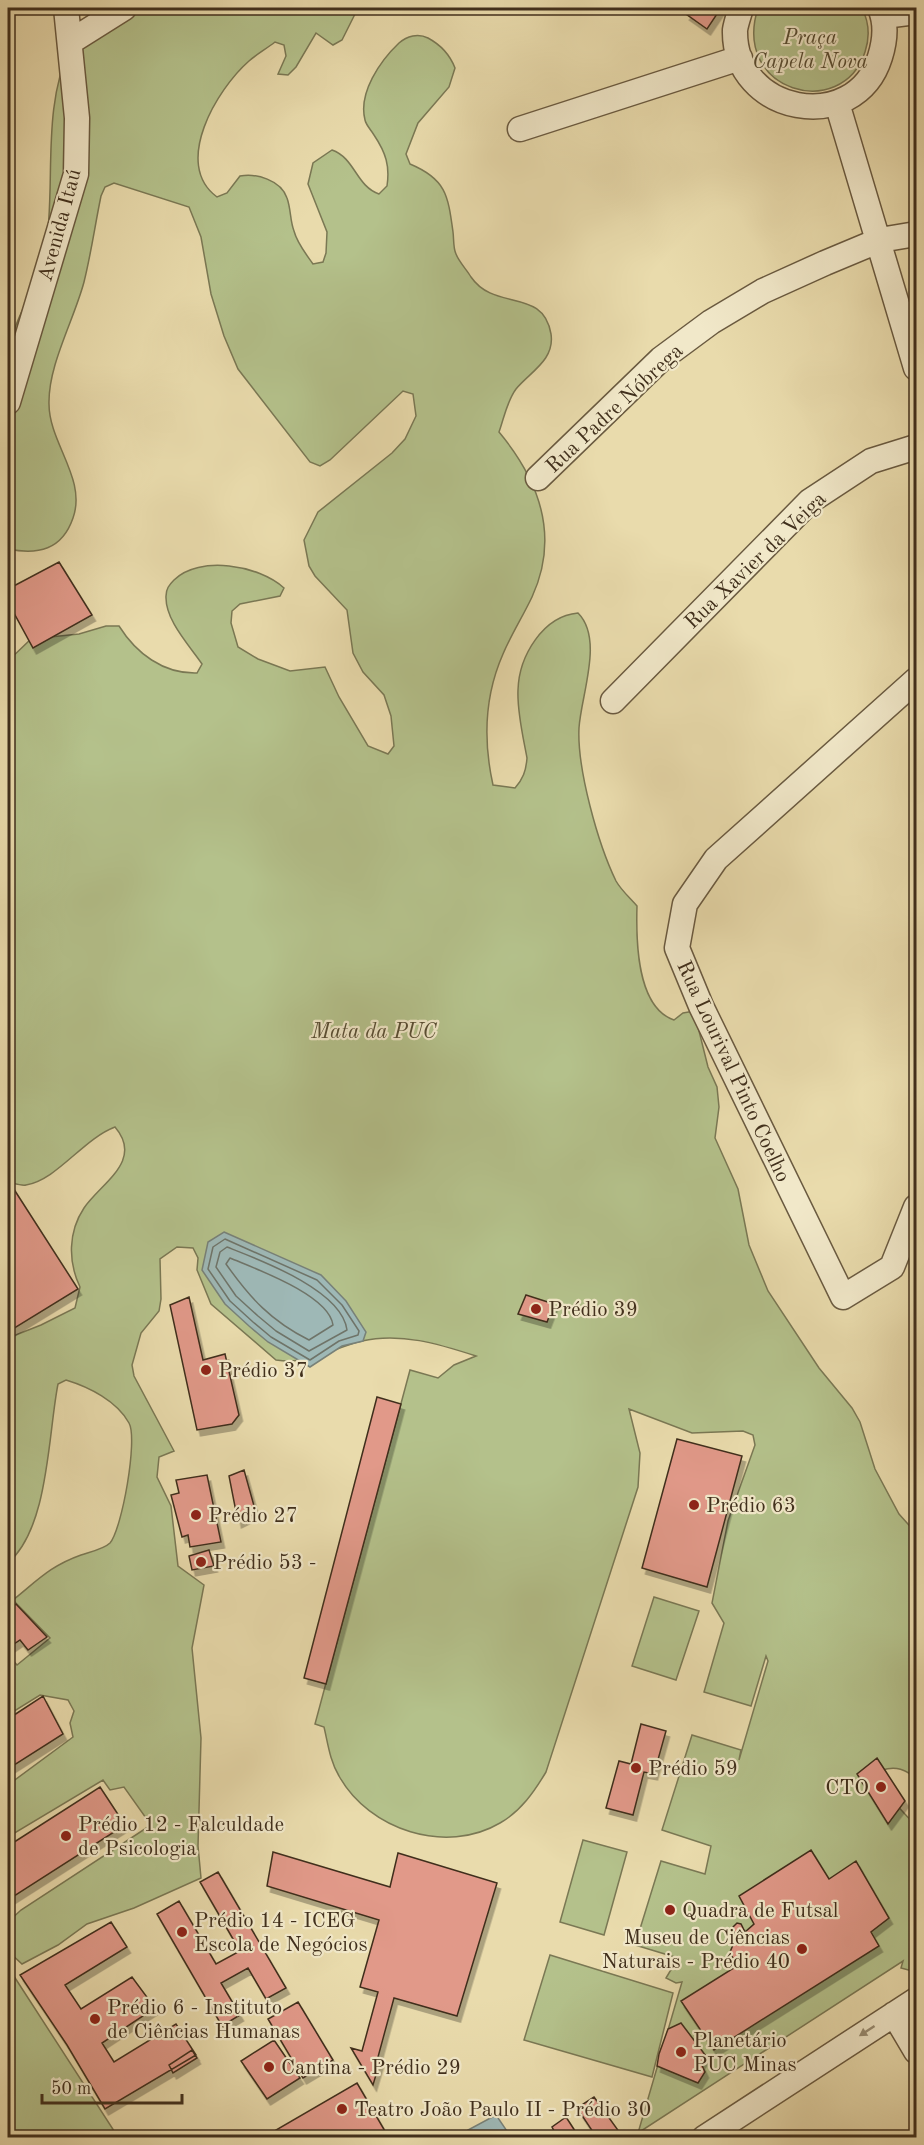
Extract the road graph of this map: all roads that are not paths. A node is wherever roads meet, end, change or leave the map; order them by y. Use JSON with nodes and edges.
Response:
{"nodes":[{"id":1,"x":66,"y":8,"type":"edge"},
{"id":2,"x":124,"y":8,"type":"edge"},
{"id":3,"x":741,"y":8,"type":"edge"},
{"id":4,"x":882,"y":12,"type":"edge"},
{"id":5,"x":916,"y":12,"type":"edge"},
{"id":6,"x":70,"y":42,"type":"junction"},
{"id":7,"x":740,"y":58,"type":"junction"},
{"id":8,"x":837,"y":103,"type":"junction"},
{"id":9,"x":520,"y":129,"type":"dead end"},
{"id":10,"x":916,"y":234,"type":"edge"},
{"id":11,"x":879,"y":240,"type":"junction"},
{"id":12,"x":15,"y":351,"type":"edge"},
{"id":13,"x":916,"y":368,"type":"edge"},
{"id":14,"x":8,"y":402,"type":"edge"},
{"id":15,"x":916,"y":447,"type":"edge"},
{"id":16,"x":538,"y":478,"type":"dead end"},
{"id":17,"x":916,"y":680,"type":"edge"},
{"id":18,"x":613,"y":701,"type":"dead end"},
{"id":19,"x":916,"y":1207,"type":"edge"},
{"id":20,"x":916,"y":2000,"type":"edge"},
{"id":21,"x":894,"y":2014,"type":"junction"},
{"id":22,"x":916,"y":2051,"type":"edge"},
{"id":23,"x":704,"y":2138,"type":"edge"}],
"edges":[{"from":1,"to":6,"type":"street","name":"Avenida Itaú"},
{"from":2,"to":6,"type":"street"},
{"from":3,"to":7,"type":"street"},
{"from":4,"to":5,"type":"street"},
{"from":4,"to":8,"type":"street"},
{"from":6,"to":12,"type":"street","name":"Avenida Itaú"},
{"from":7,"to":8,"type":"street"},
{"from":7,"to":9,"type":"street"},
{"from":8,"to":11,"type":"street"},
{"from":10,"to":11,"type":"street","name":"Rua Padre Nóbrega"},
{"from":11,"to":13,"type":"street"},
{"from":11,"to":16,"type":"street","name":"Rua Padre Nóbrega"},
{"from":12,"to":14,"type":"street","name":"Avenida Itaú"},
{"from":15,"to":18,"type":"street","name":"Rua Xavier da Veiga"},
{"from":17,"to":19,"type":"street","name":"Rua Lourival Pinto Coelho"},
{"from":20,"to":21,"type":"street"},
{"from":21,"to":22,"type":"street"},
{"from":21,"to":23,"type":"street","one_way":true}]}
